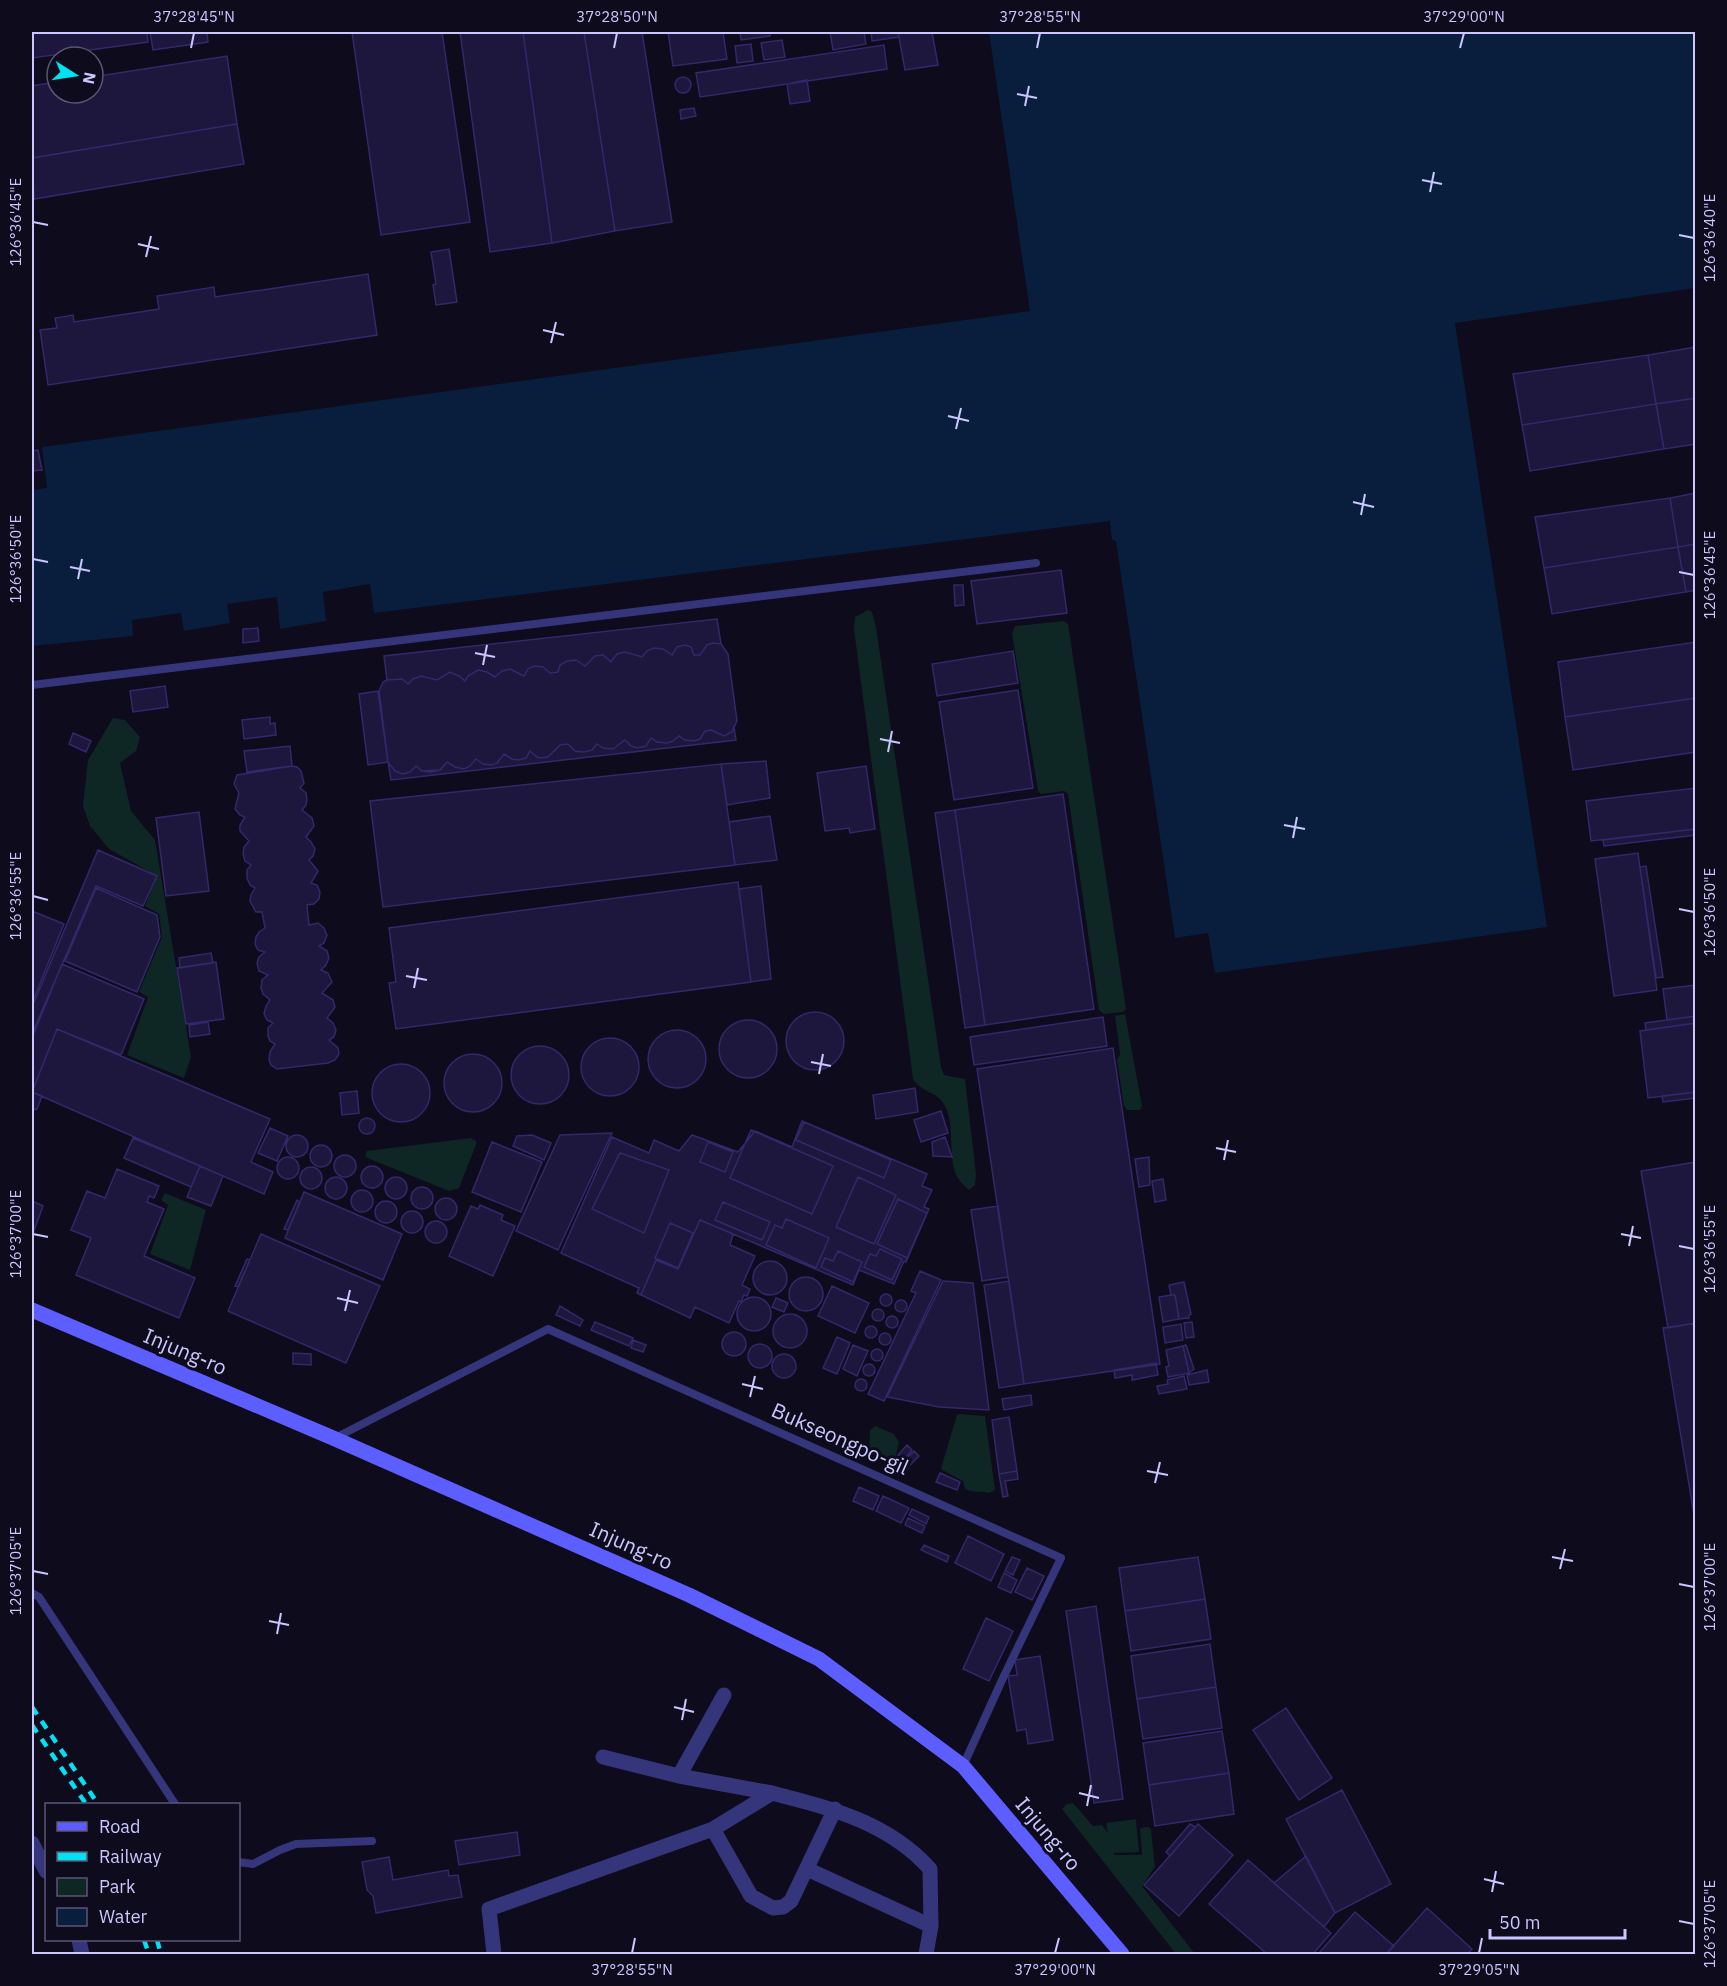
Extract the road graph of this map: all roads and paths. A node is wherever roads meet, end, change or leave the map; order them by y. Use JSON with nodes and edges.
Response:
{"nodes":[{"id":1,"x":1036,"y":564,"type":"dead end"},
{"id":2,"x":32,"y":685,"type":"edge"},
{"id":3,"x":32,"y":1310,"type":"edge"},
{"id":4,"x":333,"y":1438,"type":"junction"},
{"id":5,"x":32,"y":1593,"type":"edge"},
{"id":6,"x":724,"y":1695,"type":"dead end"},
{"id":7,"x":603,"y":1757,"type":"dead end"},
{"id":8,"x":963,"y":1766,"type":"junction"},
{"id":9,"x":679,"y":1776,"type":"junction"},
{"id":10,"x":771,"y":1793,"type":"junction"},
{"id":11,"x":174,"y":1803,"type":"edge"},
{"id":12,"x":835,"y":1809,"type":"junction"},
{"id":13,"x":713,"y":1829,"type":"junction"},
{"id":14,"x":372,"y":1841,"type":"dead end"},
{"id":15,"x":32,"y":1843,"type":"edge"},
{"id":16,"x":240,"y":1862,"type":"edge"},
{"id":17,"x":45,"y":1869,"type":"edge"},
{"id":18,"x":807,"y":1869,"type":"junction"},
{"id":19,"x":931,"y":1926,"type":"junction"},
{"id":20,"x":494,"y":1954,"type":"edge"},
{"id":21,"x":926,"y":1954,"type":"edge"},
{"id":22,"x":1122,"y":1954,"type":"edge"}],
"edges":[{"from":1,"to":2,"type":"lane"},
{"from":3,"to":4,"type":"main road","name":"Injung-ro"},
{"from":4,"to":8,"type":"main road","name":"Injung-ro"},
{"from":4,"to":8,"type":"lane","name":"Bukseongpo-gil"},
{"from":5,"to":11,"type":"lane"},
{"from":6,"to":9,"type":"street"},
{"from":7,"to":9,"type":"street"},
{"from":8,"to":22,"type":"main road","name":"Injung-ro"},
{"from":9,"to":10,"type":"street"},
{"from":10,"to":12,"type":"street"},
{"from":10,"to":13,"type":"street"},
{"from":12,"to":18,"type":"street"},
{"from":12,"to":19,"type":"street"},
{"from":13,"to":18,"type":"street"},
{"from":13,"to":20,"type":"street"},
{"from":14,"to":16,"type":"lane"},
{"from":15,"to":17,"type":"street"},
{"from":18,"to":19,"type":"street"},
{"from":19,"to":21,"type":"street"}]}
